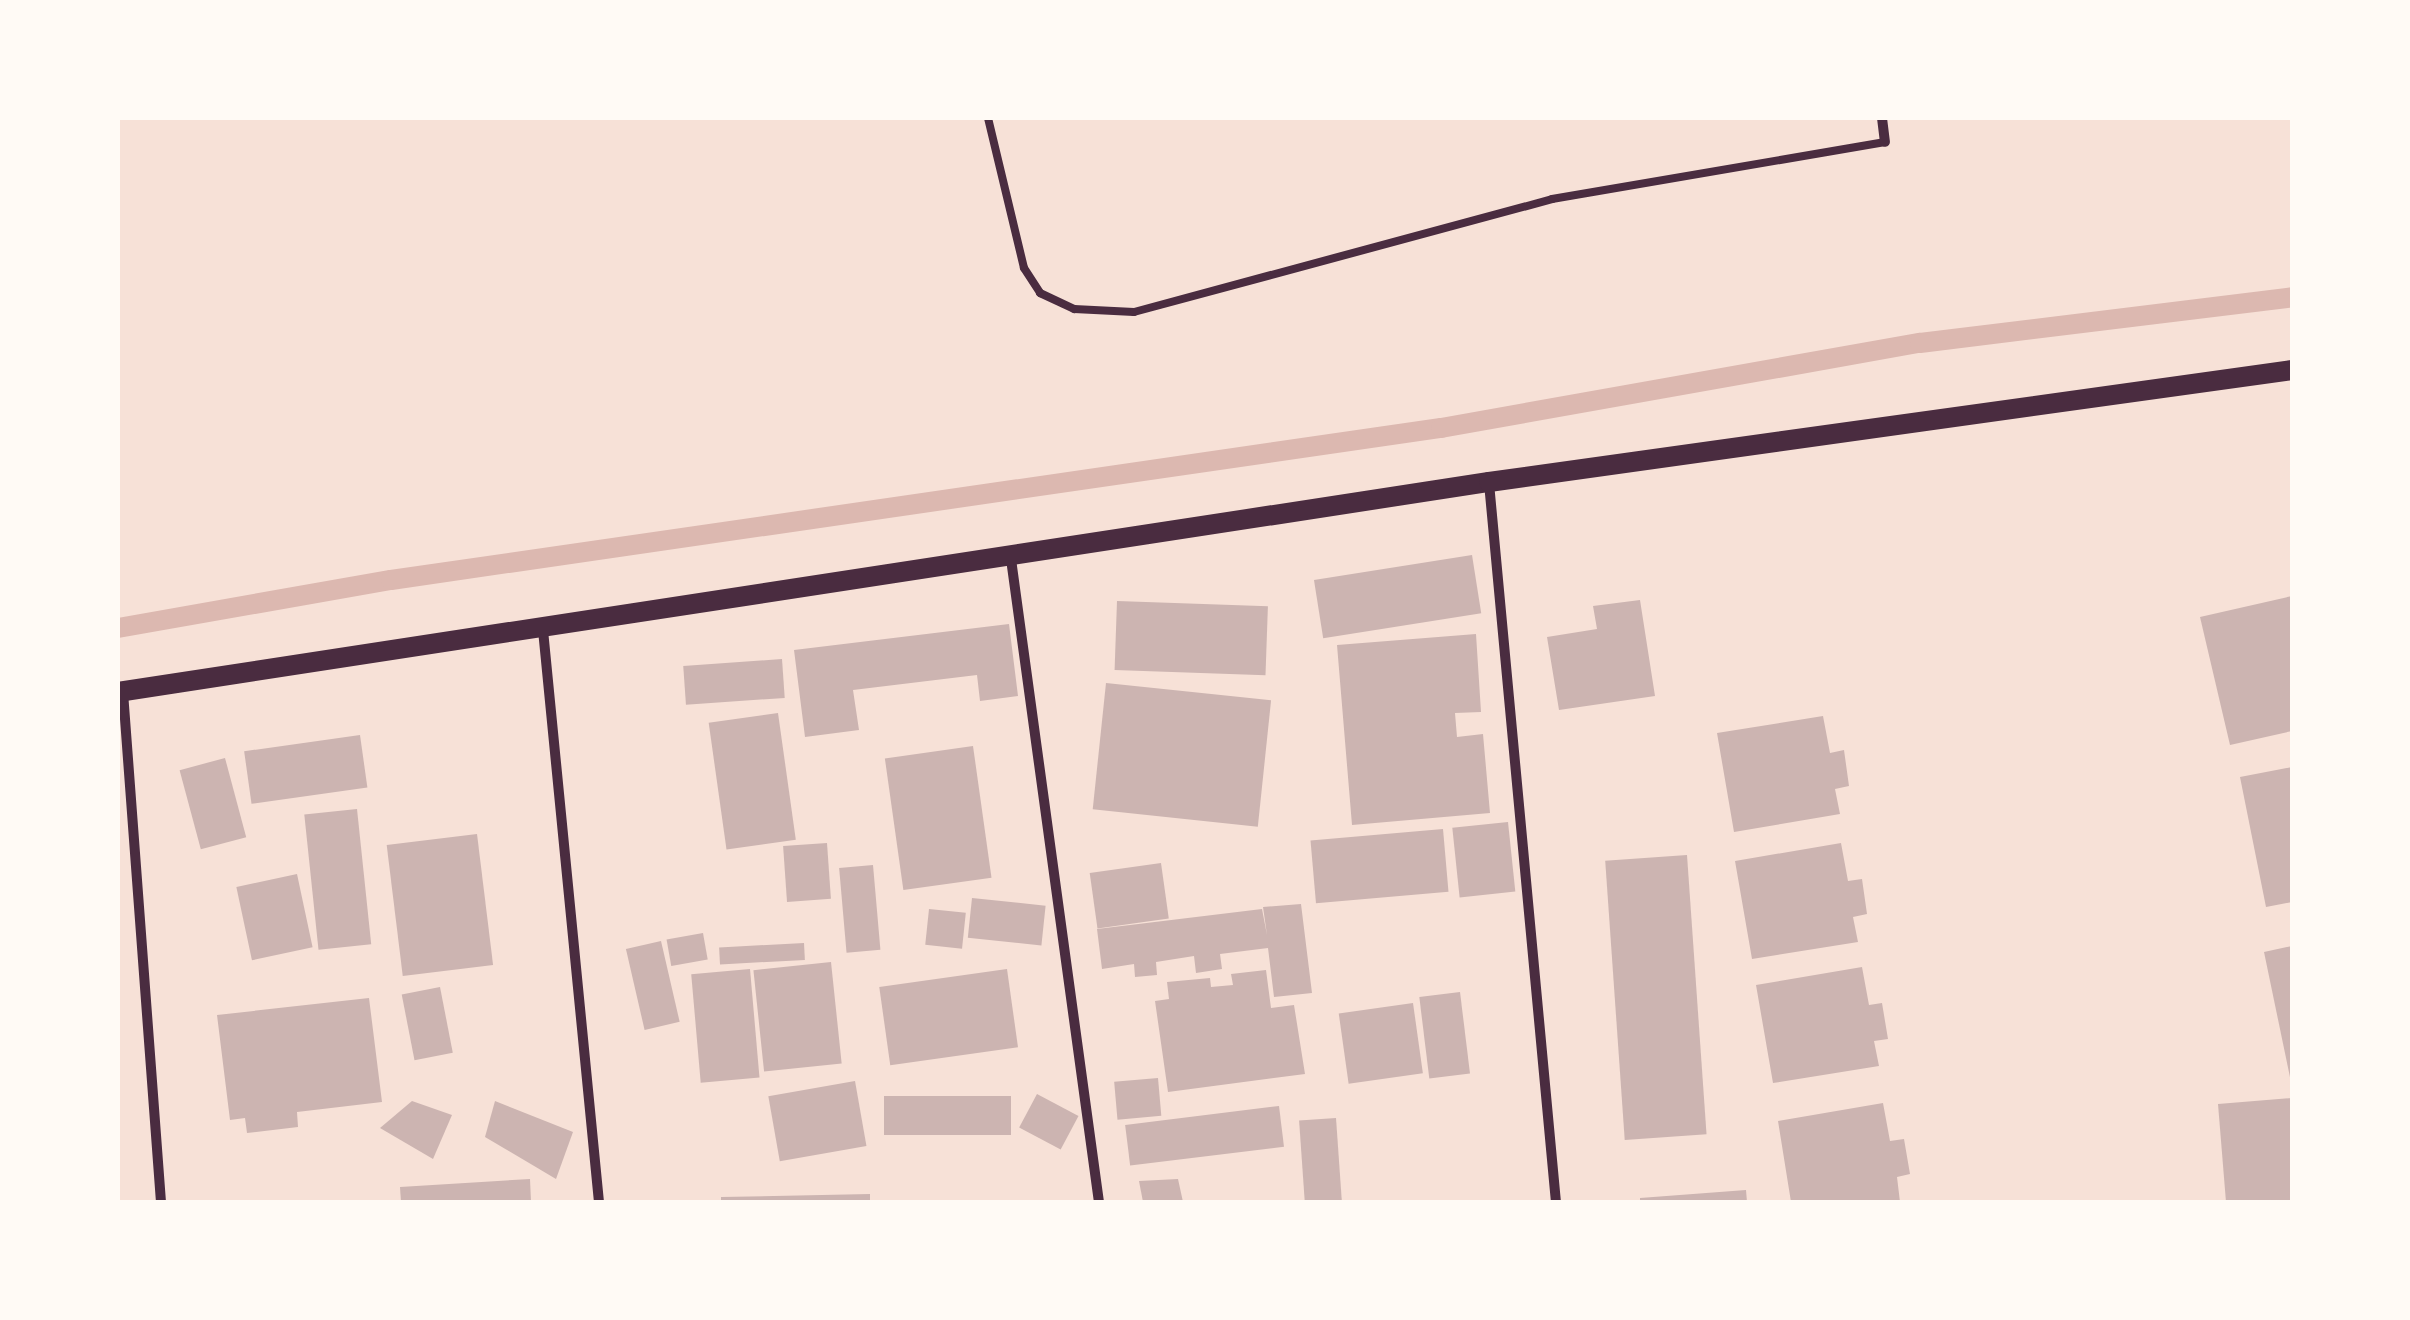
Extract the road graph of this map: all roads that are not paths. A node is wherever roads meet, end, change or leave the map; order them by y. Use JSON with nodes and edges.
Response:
{"nodes":[{"id":1,"x":988,"y":118,"type":"edge"},
{"id":2,"x":1882,"y":118,"type":"edge"},
{"id":3,"x":1885,"y":142,"type":"joint"},
{"id":4,"x":2292,"y":370,"type":"edge"},
{"id":5,"x":1488,"y":482,"type":"junction"},
{"id":6,"x":1011,"y":560,"type":"junction"},
{"id":7,"x":542,"y":630,"type":"junction"},
{"id":8,"x":120,"y":692,"type":"edge"},
{"id":9,"x":161,"y":1202,"type":"edge"},
{"id":10,"x":599,"y":1202,"type":"edge"},
{"id":11,"x":1099,"y":1202,"type":"edge"},
{"id":12,"x":1556,"y":1202,"type":"edge"}],
"edges":[{"from":1,"to":3,"type":"lane"},
{"from":2,"to":3,"type":"street"},
{"from":4,"to":5,"type":"main road"},
{"from":5,"to":6,"type":"main road"},
{"from":5,"to":12,"type":"street"},
{"from":6,"to":7,"type":"main road"},
{"from":6,"to":11,"type":"street"},
{"from":7,"to":8,"type":"main road"},
{"from":7,"to":10,"type":"street"},
{"from":8,"to":9,"type":"street"}]}
